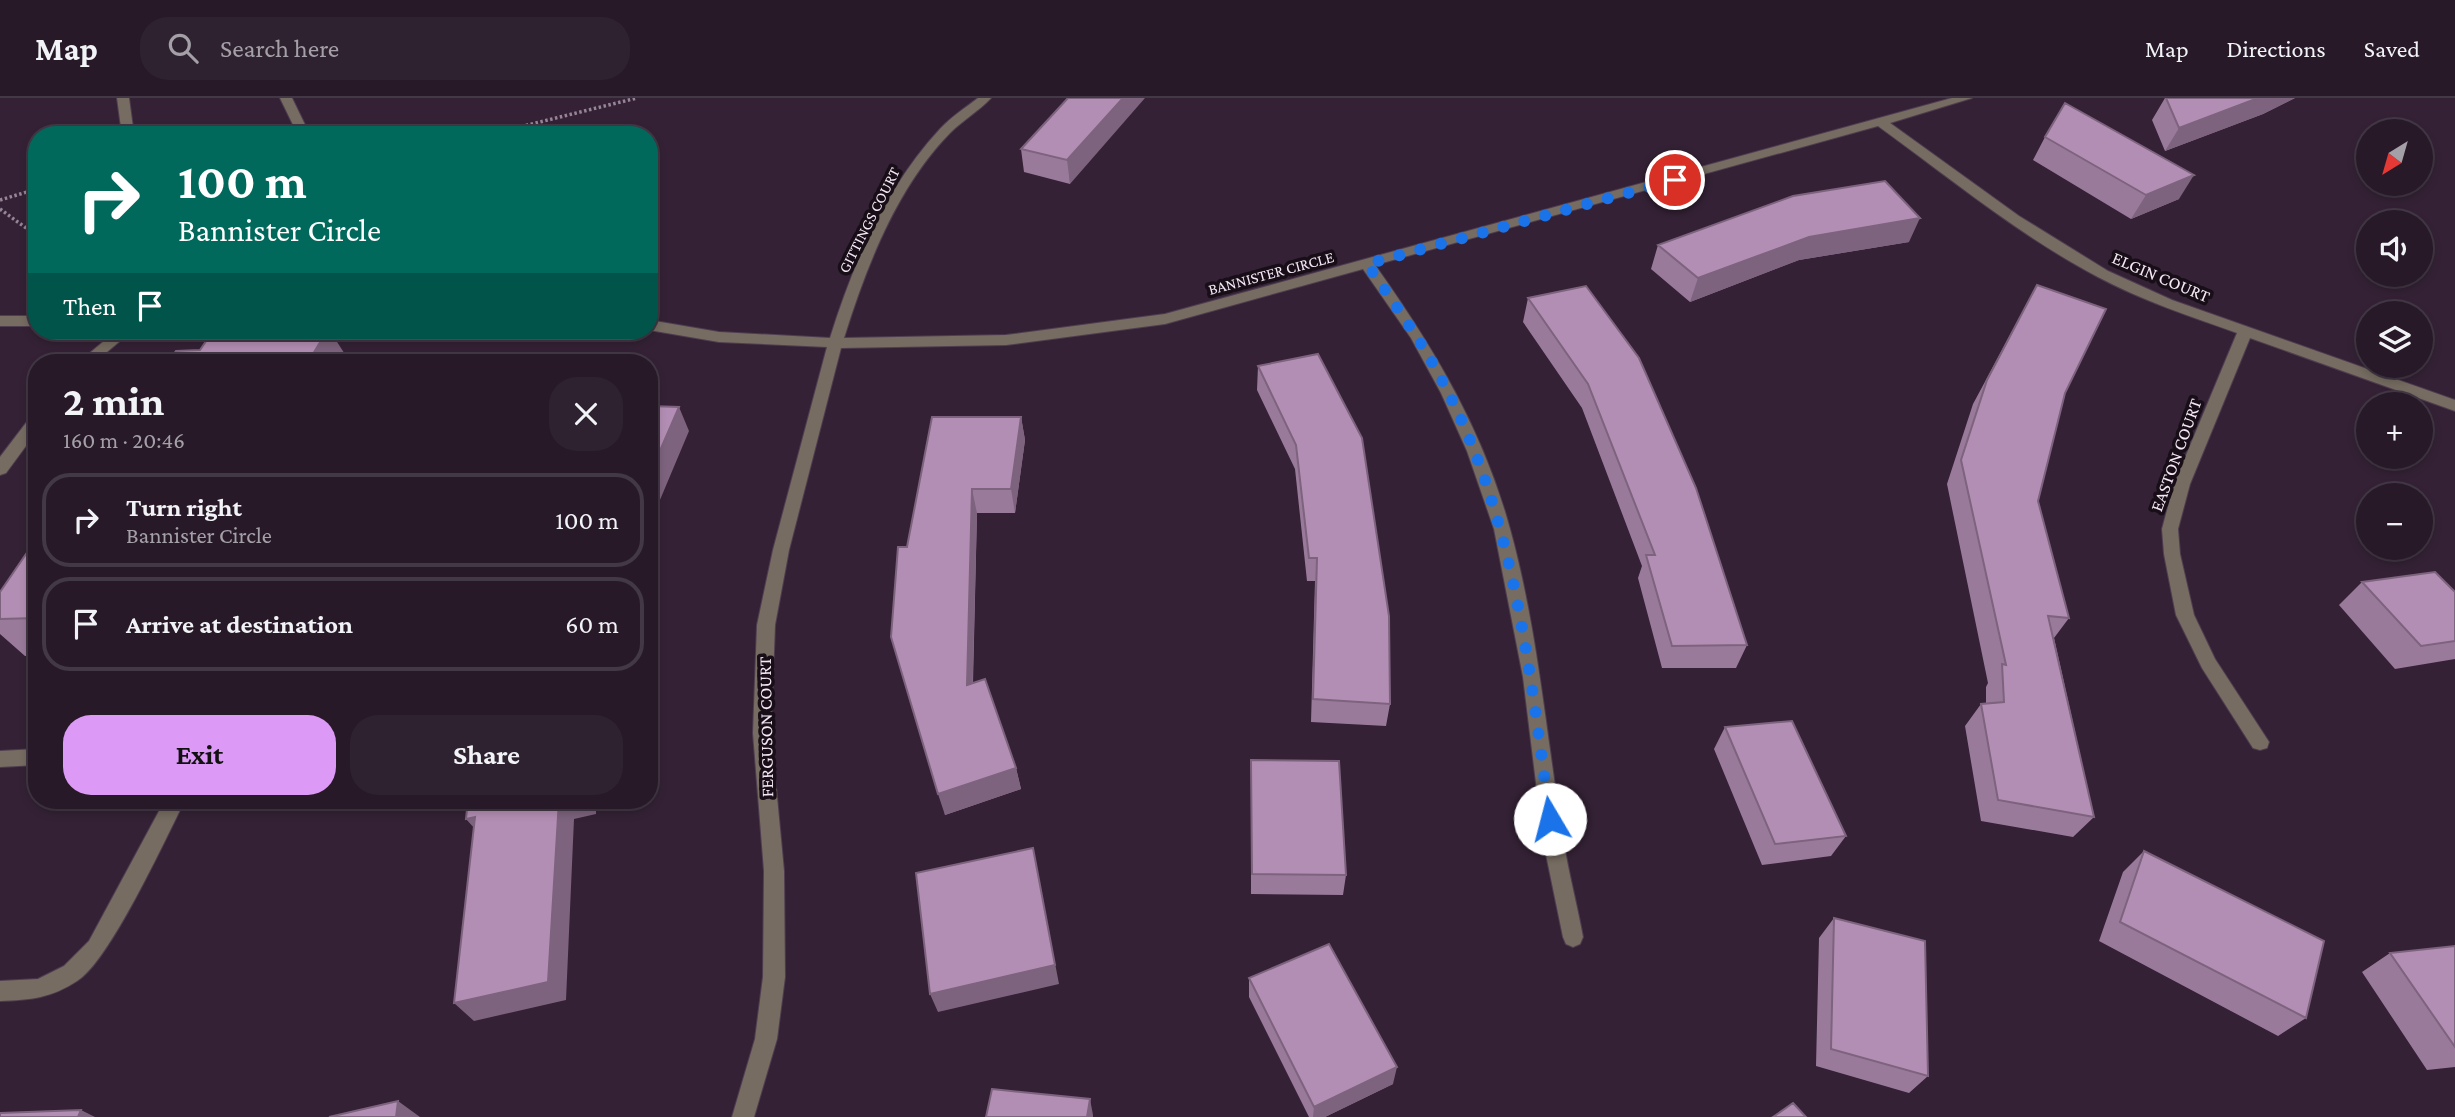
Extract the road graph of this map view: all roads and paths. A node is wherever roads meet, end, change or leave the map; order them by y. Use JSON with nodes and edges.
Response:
{"nodes":[{"id":1,"x":123,"y":98,"type":"edge"},
{"id":2,"x":286,"y":98,"type":"edge"},
{"id":3,"x":637,"y":98,"type":"edge"},
{"id":4,"x":985,"y":98,"type":"edge"},
{"id":5,"x":1966,"y":98,"type":"edge"},
{"id":6,"x":1882,"y":123,"type":"junction"},
{"id":7,"x":127,"y":126,"type":"edge"},
{"id":8,"x":300,"y":126,"type":"edge"},
{"id":9,"x":523,"y":126,"type":"edge"},
{"id":10,"x":28,"y":192,"type":"edge"},
{"id":11,"x":0,"y":200,"type":"edge"},
{"id":12,"x":0,"y":209,"type":"edge"},
{"id":13,"x":28,"y":229,"type":"edge"},
{"id":14,"x":1367,"y":264,"type":"junction"},
{"id":15,"x":0,"y":321,"type":"edge"},
{"id":16,"x":28,"y":321,"type":"edge"},
{"id":17,"x":658,"y":327,"type":"edge"},
{"id":18,"x":2245,"y":332,"type":"junction"},
{"id":19,"x":114,"y":340,"type":"edge"},
{"id":20,"x":836,"y":343,"type":"junction"},
{"id":21,"x":96,"y":354,"type":"edge"},
{"id":22,"x":2455,"y":406,"type":"edge"},
{"id":23,"x":28,"y":431,"type":"edge"},
{"id":24,"x":0,"y":469,"type":"edge"},
{"id":25,"x":2260,"y":743,"type":"dead end"},
{"id":26,"x":28,"y":757,"type":"edge"},
{"id":27,"x":0,"y":759,"type":"edge"},
{"id":28,"x":170,"y":809,"type":"edge"},
{"id":29,"x":1573,"y":937,"type":"dead end"},
{"id":30,"x":0,"y":991,"type":"edge"},
{"id":31,"x":743,"y":1117,"type":"edge"}],
"edges":[{"from":1,"to":7,"type":"street"},
{"from":2,"to":8,"type":"street"},
{"from":3,"to":9,"type":"path"},
{"from":4,"to":20,"type":"street","name":"GITTINGS COURT"},
{"from":5,"to":6,"type":"street","name":"BANNISTER CIRCLE"},
{"from":6,"to":14,"type":"street","name":"BANNISTER CIRCLE"},
{"from":6,"to":18,"type":"street","name":"ELGIN COURT"},
{"from":10,"to":11,"type":"path"},
{"from":12,"to":13,"type":"path"},
{"from":14,"to":20,"type":"street","name":"BANNISTER CIRCLE"},
{"from":14,"to":29,"type":"street"},
{"from":15,"to":16,"type":"street"},
{"from":17,"to":20,"type":"street","name":"BANNISTER CIRCLE"},
{"from":18,"to":22,"type":"street","name":"ELGIN COURT"},
{"from":18,"to":25,"type":"street","name":"EASTON COURT"},
{"from":19,"to":21,"type":"street"},
{"from":20,"to":31,"type":"street","name":"FERGUSON COURT"},
{"from":23,"to":24,"type":"street"},
{"from":26,"to":27,"type":"street"},
{"from":28,"to":30,"type":"street"}]}
